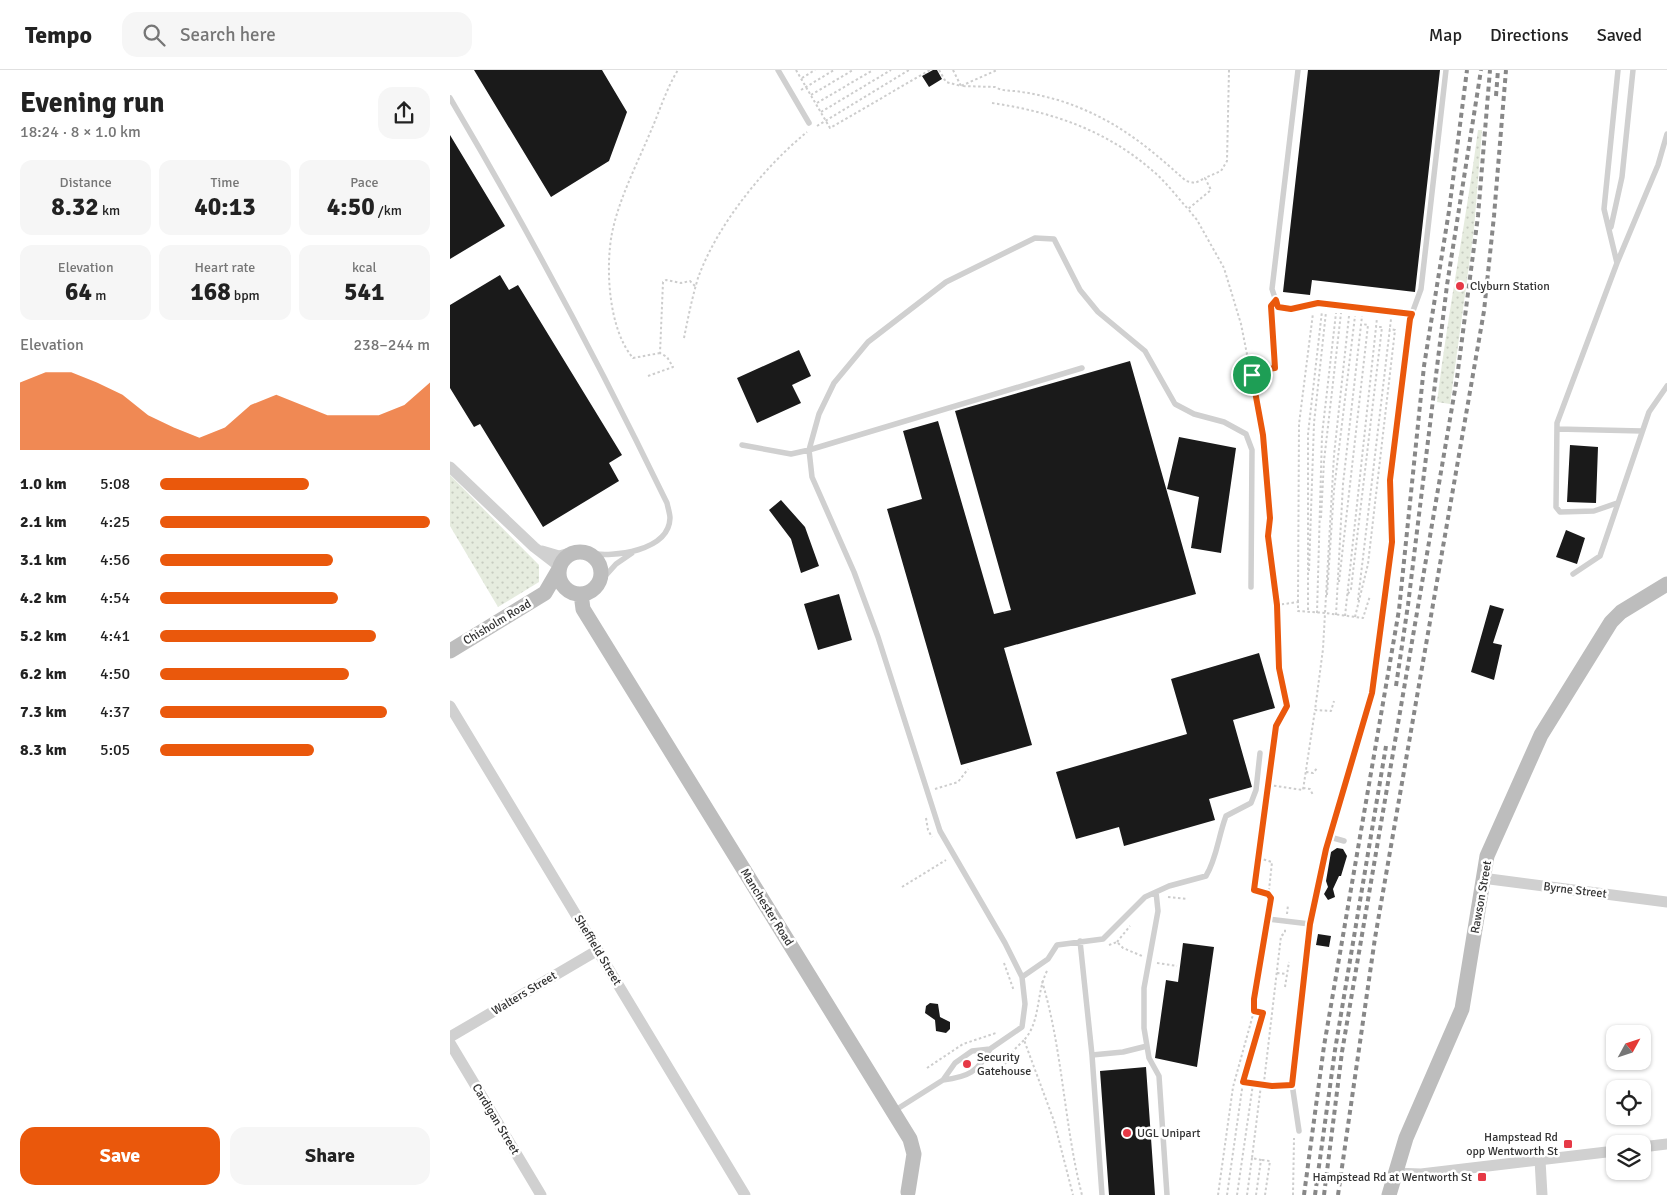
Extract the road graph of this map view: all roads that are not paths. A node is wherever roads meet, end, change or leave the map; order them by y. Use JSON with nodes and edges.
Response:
{"nodes":[{"id":1,"x":778,"y":70,"type":"edge"},
{"id":2,"x":1298,"y":70,"type":"edge"},
{"id":3,"x":1446,"y":70,"type":"edge"},
{"id":4,"x":1618,"y":70,"type":"edge"},
{"id":5,"x":1633,"y":70,"type":"edge"},
{"id":6,"x":450,"y":98,"type":"edge"},
{"id":7,"x":809,"y":123,"type":"dead end"},
{"id":8,"x":1667,"y":134,"type":"edge"},
{"id":9,"x":1610,"y":229,"type":"junction"},
{"id":10,"x":1617,"y":263,"type":"junction"},
{"id":11,"x":1412,"y":314,"type":"junction"},
{"id":12,"x":1082,"y":368,"type":"dead end"},
{"id":13,"x":1667,"y":386,"type":"edge"},
{"id":14,"x":1557,"y":430,"type":"junction"},
{"id":15,"x":1642,"y":431,"type":"junction"},
{"id":16,"x":742,"y":445,"type":"dead end"},
{"id":17,"x":809,"y":450,"type":"junction"},
{"id":18,"x":450,"y":467,"type":"edge"},
{"id":19,"x":1617,"y":503,"type":"junction"},
{"id":20,"x":534,"y":548,"type":"junction"},
{"id":21,"x":636,"y":550,"type":"junction"},
{"id":22,"x":570,"y":553,"type":"junction"},
{"id":23,"x":589,"y":553,"type":"junction"},
{"id":24,"x":559,"y":568,"type":"junction"},
{"id":25,"x":1572,"y":574,"type":"dead end"},
{"id":26,"x":1667,"y":584,"type":"edge"},
{"id":27,"x":1251,"y":587,"type":"dead end"},
{"id":28,"x":587,"y":590,"type":"junction"},
{"id":29,"x":545,"y":593,"type":"junction"},
{"id":30,"x":450,"y":651,"type":"edge"},
{"id":31,"x":450,"y":706,"type":"edge"},
{"id":32,"x":1260,"y":753,"type":"dead end"},
{"id":33,"x":1330,"y":837,"type":"junction"},
{"id":34,"x":1344,"y":841,"type":"dead end"},
{"id":35,"x":1482,"y":878,"type":"junction"},
{"id":36,"x":1156,"y":892,"type":"junction"},
{"id":37,"x":1271,"y":898,"type":"dead end"},
{"id":38,"x":1667,"y":902,"type":"edge"},
{"id":39,"x":1268,"y":919,"type":"junction"},
{"id":40,"x":1310,"y":924,"type":"junction"},
{"id":41,"x":1080,"y":940,"type":"junction"},
{"id":42,"x":598,"y":950,"type":"junction"},
{"id":43,"x":1022,"y":978,"type":"junction"},
{"id":44,"x":1258,"y":979,"type":"road end"},
{"id":45,"x":450,"y":1037,"type":"edge"},
{"id":46,"x":450,"y":1043,"type":"edge"},
{"id":47,"x":1147,"y":1046,"type":"junction"},
{"id":48,"x":990,"y":1049,"type":"junction"},
{"id":49,"x":1092,"y":1055,"type":"junction"},
{"id":50,"x":942,"y":1080,"type":"junction"},
{"id":51,"x":894,"y":1111,"type":"junction"},
{"id":52,"x":1299,"y":1131,"type":"road end"},
{"id":53,"x":1667,"y":1144,"type":"edge"},
{"id":54,"x":1651,"y":1146,"type":"edge"},
{"id":55,"x":1606,"y":1152,"type":"edge"},
{"id":56,"x":1540,"y":1160,"type":"junction"},
{"id":57,"x":1394,"y":1173,"type":"junction"},
{"id":58,"x":906,"y":1194,"type":"edge"},
{"id":59,"x":541,"y":1195,"type":"edge"},
{"id":60,"x":746,"y":1195,"type":"edge"},
{"id":61,"x":1102,"y":1195,"type":"edge"},
{"id":62,"x":1167,"y":1195,"type":"edge"},
{"id":63,"x":1389,"y":1195,"type":"edge"},
{"id":64,"x":1542,"y":1195,"type":"edge"}],
"edges":[{"from":1,"to":7,"type":"lane"},
{"from":2,"to":11,"type":"lane"},
{"from":3,"to":11,"type":"lane"},
{"from":4,"to":9,"type":"lane"},
{"from":5,"to":9,"type":"lane"},
{"from":6,"to":21,"type":"lane"},
{"from":8,"to":10,"type":"lane"},
{"from":9,"to":10,"type":"lane"},
{"from":10,"to":14,"type":"lane"},
{"from":11,"to":33,"type":"lane"},
{"from":12,"to":17,"type":"lane"},
{"from":13,"to":15,"type":"lane"},
{"from":14,"to":15,"type":"lane"},
{"from":14,"to":19,"type":"lane"},
{"from":15,"to":19,"type":"lane"},
{"from":16,"to":17,"type":"lane"},
{"from":17,"to":27,"type":"lane"},
{"from":17,"to":43,"type":"lane"},
{"from":18,"to":20,"type":"street"},
{"from":19,"to":25,"type":"lane"},
{"from":20,"to":22,"type":"street"},
{"from":20,"to":24,"type":"street"},
{"from":21,"to":23,"type":"lane"},
{"from":21,"to":28,"type":"lane"},
{"from":22,"to":23,"type":"main road"},
{"from":22,"to":24,"type":"main road"},
{"from":23,"to":28,"type":"main road"},
{"from":24,"to":28,"type":"main road"},
{"from":24,"to":29,"type":"main road","name":"Chisholm Road"},
{"from":26,"to":35,"type":"main road","name":"Rawson Street"},
{"from":28,"to":29,"type":"main road","name":"Chisholm Road"},
{"from":28,"to":51,"type":"main road","name":"Manchester Road"},
{"from":29,"to":30,"type":"main road","name":"Chisholm Road"},
{"from":31,"to":42,"type":"street","name":"Sheffield Street"},
{"from":32,"to":36,"type":"lane"},
{"from":33,"to":34,"type":"lane"},
{"from":33,"to":40,"type":"lane"},
{"from":35,"to":38,"type":"street","name":"Byrne Street"},
{"from":35,"to":57,"type":"main road","name":"Rawson Street"},
{"from":36,"to":41,"type":"lane"},
{"from":36,"to":47,"type":"lane"},
{"from":37,"to":39,"type":"lane"},
{"from":39,"to":40,"type":"lane"},
{"from":39,"to":44,"type":"lane"},
{"from":40,"to":52,"type":"lane"},
{"from":41,"to":43,"type":"lane"},
{"from":41,"to":49,"type":"lane"},
{"from":42,"to":45,"type":"street","name":"Walters Street"},
{"from":42,"to":60,"type":"street","name":"Sheffield Street"},
{"from":43,"to":48,"type":"lane"},
{"from":46,"to":59,"type":"street","name":"Cardigan Street"},
{"from":47,"to":49,"type":"lane"},
{"from":47,"to":62,"type":"lane"},
{"from":48,"to":50,"type":"lane"},
{"from":48,"to":50,"type":"lane"},
{"from":49,"to":61,"type":"lane"},
{"from":50,"to":51,"type":"lane"},
{"from":51,"to":58,"type":"main road","name":"Manchester Road"},
{"from":53,"to":54,"type":"street"},
{"from":55,"to":56,"type":"street"},
{"from":56,"to":57,"type":"street"},
{"from":56,"to":64,"type":"street"},
{"from":57,"to":63,"type":"main road","name":"Rawson Street"}]}
